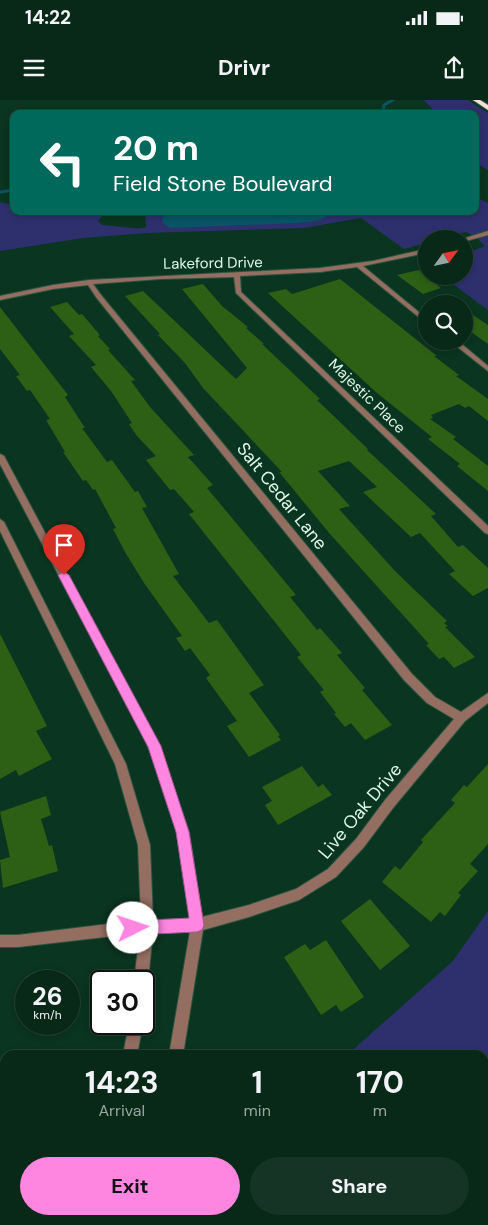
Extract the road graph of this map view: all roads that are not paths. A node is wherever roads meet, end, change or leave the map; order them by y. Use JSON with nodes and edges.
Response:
{"nodes":[{"id":1,"x":476,"y":100,"type":"edge"},
{"id":2,"x":488,"y":108,"type":"edge"},
{"id":3,"x":488,"y":233,"type":"edge"},
{"id":4,"x":473,"y":237,"type":"edge"},
{"id":5,"x":418,"y":252,"type":"edge"},
{"id":6,"x":359,"y":266,"type":"junction"},
{"id":7,"x":237,"y":276,"type":"junction"},
{"id":8,"x":89,"y":282,"type":"junction"},
{"id":9,"x":0,"y":298,"type":"edge"},
{"id":10,"x":418,"y":315,"type":"edge"},
{"id":11,"x":464,"y":350,"type":"edge"},
{"id":12,"x":488,"y":369,"type":"edge"},
{"id":13,"x":0,"y":456,"type":"edge"},
{"id":14,"x":0,"y":522,"type":"edge"},
{"id":15,"x":488,"y":531,"type":"edge"},
{"id":16,"x":488,"y":697,"type":"edge"},
{"id":17,"x":461,"y":718,"type":"junction"},
{"id":18,"x":197,"y":925,"type":"junction"},
{"id":19,"x":147,"y":926,"type":"junction"},
{"id":20,"x":0,"y":942,"type":"edge"},
{"id":21,"x":142,"y":970,"type":"edge"},
{"id":22,"x":134,"y":1035,"type":"edge"},
{"id":23,"x":131,"y":1050,"type":"edge"},
{"id":24,"x":177,"y":1050,"type":"edge"}],
"edges":[{"from":1,"to":2,"type":"highway"},
{"from":3,"to":4,"type":"street"},
{"from":5,"to":6,"type":"street","name":"Lakeford Drive"},
{"from":6,"to":7,"type":"street","name":"Lakeford Drive"},
{"from":6,"to":10,"type":"street"},
{"from":7,"to":8,"type":"street","name":"Lakeford Drive"},
{"from":7,"to":15,"type":"street","name":"Majestic Place"},
{"from":8,"to":9,"type":"street","name":"Lakeford Drive"},
{"from":8,"to":17,"type":"street","name":"Salt Cedar Lane"},
{"from":11,"to":12,"type":"street"},
{"from":13,"to":18,"type":"street"},
{"from":14,"to":19,"type":"street"},
{"from":16,"to":17,"type":"street","name":"Live Oak Drive"},
{"from":17,"to":18,"type":"street","name":"Live Oak Drive"},
{"from":18,"to":19,"type":"street","name":"Live Oak Drive"},
{"from":18,"to":24,"type":"street"},
{"from":19,"to":20,"type":"street","name":"Live Oak Drive"},
{"from":19,"to":21,"type":"street"},
{"from":22,"to":23,"type":"street"}]}
